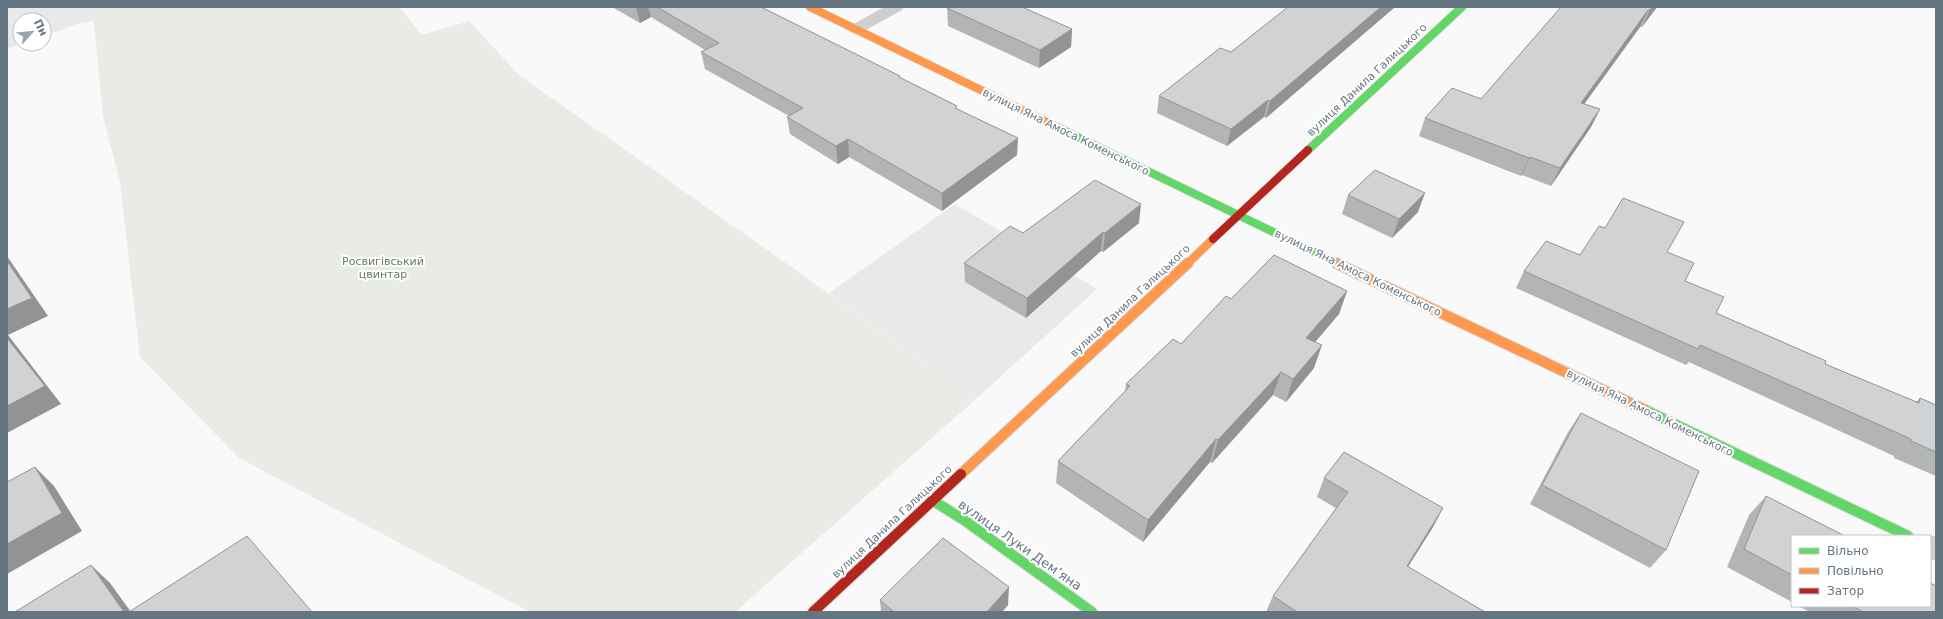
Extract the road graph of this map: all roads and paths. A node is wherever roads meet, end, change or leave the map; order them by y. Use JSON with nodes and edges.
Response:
{"nodes":[{"id":1,"x":810,"y":7,"type":"edge"},
{"id":2,"x":896,"y":7,"type":"edge"},
{"id":3,"x":1462,"y":7,"type":"edge"},
{"id":4,"x":856,"y":29,"type":"junction"},
{"id":5,"x":1238,"y":216,"type":"junction"},
{"id":6,"x":932,"y":500,"type":"junction"},
{"id":7,"x":1906,"y":535,"type":"edge"},
{"id":8,"x":813,"y":612,"type":"edge"},
{"id":9,"x":1092,"y":612,"type":"edge"}],
"edges":[{"from":1,"to":4,"type":"street","name":"вулиця Яна Амоса Коменського"},
{"from":2,"to":4,"type":"street"},
{"from":3,"to":5,"type":"street","name":"вулиця Данила Галицького"},
{"from":4,"to":5,"type":"street","name":"вулиця Яна Амоса Коменського"},
{"from":5,"to":6,"type":"street","name":"вулиця Данила Галицького"},
{"from":5,"to":7,"type":"street","name":"вулиця Яна Амоса Коменського"},
{"from":6,"to":8,"type":"street","name":"вулиця Данила Галицького"},
{"from":6,"to":9,"type":"street","name":"вулиця Луки Демʼяна"}]}
